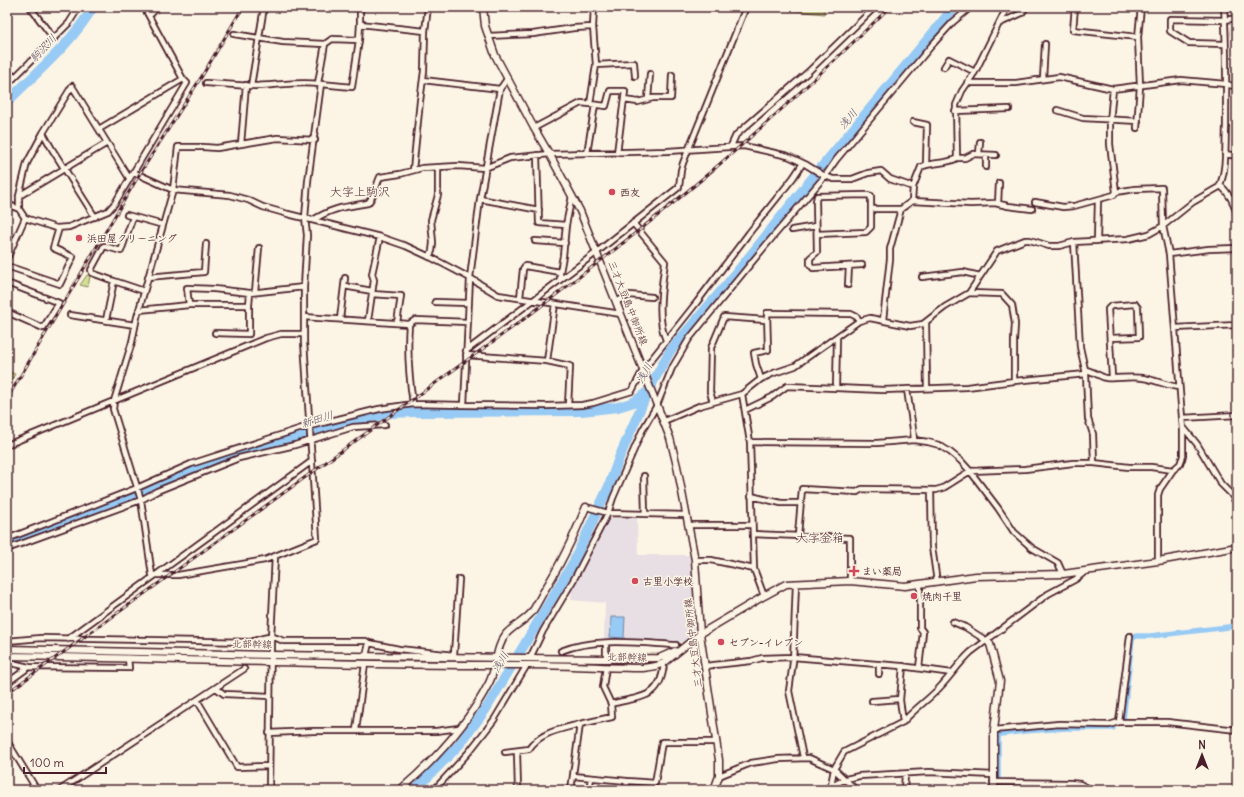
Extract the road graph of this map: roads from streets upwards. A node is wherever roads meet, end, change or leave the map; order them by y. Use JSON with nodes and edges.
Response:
{"nodes":[{"id":1,"x":30,"y":7,"type":"edge"},
{"id":2,"x":79,"y":7,"type":"edge"},
{"id":3,"x":144,"y":7,"type":"edge"},
{"id":4,"x":158,"y":7,"type":"edge"},
{"id":5,"x":264,"y":7,"type":"edge"},
{"id":6,"x":360,"y":7,"type":"edge"},
{"id":7,"x":428,"y":7,"type":"edge"},
{"id":8,"x":483,"y":7,"type":"edge"},
{"id":9,"x":594,"y":7,"type":"edge"},
{"id":10,"x":746,"y":7,"type":"edge"},
{"id":11,"x":875,"y":7,"type":"edge"},
{"id":12,"x":971,"y":7,"type":"edge"},
{"id":13,"x":1007,"y":7,"type":"edge"},
{"id":14,"x":1026,"y":7,"type":"edge"},
{"id":15,"x":1074,"y":7,"type":"edge"},
{"id":16,"x":1141,"y":7,"type":"edge"},
{"id":17,"x":1224,"y":7,"type":"edge"},
{"id":18,"x":149,"y":16,"type":"junction"},
{"id":19,"x":1237,"y":18,"type":"edge"},
{"id":20,"x":1225,"y":20,"type":"junction"},
{"id":21,"x":1000,"y":23,"type":"junction"},
{"id":22,"x":360,"y":24,"type":"junction"},
{"id":23,"x":593,"y":27,"type":"junction"},
{"id":24,"x":426,"y":31,"type":"junction"},
{"id":25,"x":234,"y":34,"type":"dead end"},
{"id":26,"x":488,"y":36,"type":"junction"},
{"id":27,"x":259,"y":37,"type":"junction"},
{"id":28,"x":1138,"y":37,"type":"junction"},
{"id":29,"x":54,"y":39,"type":"junction"},
{"id":30,"x":359,"y":40,"type":"junction"},
{"id":31,"x":325,"y":44,"type":"junction"},
{"id":32,"x":1045,"y":44,"type":"dead end"},
{"id":33,"x":1225,"y":44,"type":"junction"},
{"id":34,"x":596,"y":65,"type":"junction"},
{"id":35,"x":944,"y":67,"type":"dead end"},
{"id":36,"x":7,"y":69,"type":"edge"},
{"id":37,"x":975,"y":72,"type":"junction"},
{"id":38,"x":650,"y":74,"type":"dead end"},
{"id":39,"x":672,"y":75,"type":"dead end"},
{"id":40,"x":635,"y":76,"type":"dead end"},
{"id":41,"x":14,"y":78,"type":"junction"},
{"id":42,"x":507,"y":78,"type":"junction"},
{"id":43,"x":184,"y":79,"type":"junction"},
{"id":44,"x":1043,"y":79,"type":"junction"},
{"id":45,"x":423,"y":80,"type":"junction"},
{"id":46,"x":206,"y":83,"type":"dead end"},
{"id":47,"x":967,"y":83,"type":"junction"},
{"id":48,"x":320,"y":84,"type":"junction"},
{"id":49,"x":1226,"y":84,"type":"junction"},
{"id":50,"x":7,"y":85,"type":"edge"},
{"id":51,"x":249,"y":86,"type":"junction"},
{"id":52,"x":1140,"y":86,"type":"junction"},
{"id":53,"x":1237,"y":87,"type":"edge"},
{"id":54,"x":500,"y":89,"type":"junction"},
{"id":55,"x":1113,"y":89,"type":"junction"},
{"id":56,"x":648,"y":99,"type":"junction"},
{"id":57,"x":624,"y":100,"type":"junction"},
{"id":58,"x":593,"y":104,"type":"junction"},
{"id":59,"x":1009,"y":109,"type":"dead end"},
{"id":60,"x":1056,"y":110,"type":"dead end"},
{"id":61,"x":955,"y":111,"type":"junction"},
{"id":62,"x":1110,"y":120,"type":"junction"},
{"id":63,"x":1138,"y":121,"type":"junction"},
{"id":64,"x":913,"y":122,"type":"dead end"},
{"id":65,"x":534,"y":128,"type":"junction"},
{"id":66,"x":1137,"y":128,"type":"dead end"},
{"id":67,"x":99,"y":130,"type":"junction"},
{"id":68,"x":43,"y":133,"type":"junction"},
{"id":69,"x":315,"y":140,"type":"junction"},
{"id":70,"x":980,"y":142,"type":"dead end"},
{"id":71,"x":107,"y":143,"type":"junction"},
{"id":72,"x":241,"y":144,"type":"junction"},
{"id":73,"x":731,"y":146,"type":"junction"},
{"id":74,"x":689,"y":149,"type":"junction"},
{"id":75,"x":587,"y":153,"type":"junction"},
{"id":76,"x":617,"y":153,"type":"junction"},
{"id":77,"x":550,"y":154,"type":"junction"},
{"id":78,"x":979,"y":154,"type":"junction"},
{"id":79,"x":1225,"y":154,"type":"junction"},
{"id":80,"x":537,"y":155,"type":"junction"},
{"id":81,"x":986,"y":155,"type":"junction"},
{"id":82,"x":996,"y":155,"type":"dead end"},
{"id":83,"x":1237,"y":156,"type":"edge"},
{"id":84,"x":958,"y":158,"type":"junction"},
{"id":85,"x":804,"y":163,"type":"junction"},
{"id":86,"x":926,"y":165,"type":"junction"},
{"id":87,"x":986,"y":167,"type":"dead end"},
{"id":88,"x":438,"y":168,"type":"junction"},
{"id":89,"x":485,"y":168,"type":"junction"},
{"id":90,"x":65,"y":170,"type":"junction"},
{"id":91,"x":413,"y":170,"type":"junction"},
{"id":92,"x":133,"y":172,"type":"junction"},
{"id":93,"x":824,"y":176,"type":"junction"},
{"id":94,"x":129,"y":178,"type":"junction"},
{"id":95,"x":999,"y":183,"type":"dead end"},
{"id":96,"x":1220,"y":185,"type":"junction"},
{"id":97,"x":913,"y":187,"type":"junction"},
{"id":98,"x":173,"y":190,"type":"junction"},
{"id":99,"x":1116,"y":192,"type":"junction"},
{"id":100,"x":19,"y":196,"type":"junction"},
{"id":101,"x":572,"y":196,"type":"junction"},
{"id":102,"x":480,"y":199,"type":"junction"},
{"id":103,"x":1098,"y":200,"type":"junction"},
{"id":104,"x":912,"y":202,"type":"junction"},
{"id":105,"x":1035,"y":202,"type":"dead end"},
{"id":106,"x":7,"y":204,"type":"edge"},
{"id":107,"x":998,"y":204,"type":"junction"},
{"id":108,"x":20,"y":209,"type":"junction"},
{"id":109,"x":872,"y":209,"type":"junction"},
{"id":110,"x":901,"y":209,"type":"junction"},
{"id":111,"x":1032,"y":209,"type":"dead end"},
{"id":112,"x":539,"y":210,"type":"junction"},
{"id":113,"x":1237,"y":214,"type":"edge"},
{"id":114,"x":127,"y":215,"type":"dead end"},
{"id":115,"x":95,"y":217,"type":"junction"},
{"id":116,"x":133,"y":217,"type":"junction"},
{"id":117,"x":24,"y":218,"type":"junction"},
{"id":118,"x":305,"y":218,"type":"junction"},
{"id":119,"x":313,"y":220,"type":"junction"},
{"id":120,"x":633,"y":223,"type":"junction"},
{"id":121,"x":163,"y":225,"type":"junction"},
{"id":122,"x":566,"y":225,"type":"junction"},
{"id":123,"x":816,"y":226,"type":"junction"},
{"id":124,"x":1163,"y":226,"type":"junction"},
{"id":125,"x":59,"y":228,"type":"junction"},
{"id":126,"x":792,"y":230,"type":"dead end"},
{"id":127,"x":817,"y":234,"type":"junction"},
{"id":128,"x":380,"y":238,"type":"junction"},
{"id":129,"x":535,"y":241,"type":"dead end"},
{"id":130,"x":1097,"y":241,"type":"junction"},
{"id":131,"x":1074,"y":242,"type":"junction"},
{"id":132,"x":565,"y":243,"type":"junction"},
{"id":133,"x":206,"y":244,"type":"dead end"},
{"id":134,"x":10,"y":246,"type":"edge"},
{"id":135,"x":259,"y":248,"type":"dead end"},
{"id":136,"x":1237,"y":248,"type":"edge"},
{"id":137,"x":597,"y":252,"type":"junction"},
{"id":138,"x":1169,"y":254,"type":"junction"},
{"id":139,"x":429,"y":257,"type":"junction"},
{"id":140,"x":7,"y":259,"type":"edge"},
{"id":141,"x":862,"y":265,"type":"dead end"},
{"id":142,"x":7,"y":266,"type":"edge"},
{"id":143,"x":849,"y":266,"type":"junction"},
{"id":144,"x":560,"y":272,"type":"junction"},
{"id":145,"x":980,"y":276,"type":"junction"},
{"id":146,"x":148,"y":277,"type":"junction"},
{"id":147,"x":922,"y":277,"type":"dead end"},
{"id":148,"x":345,"y":278,"type":"dead end"},
{"id":149,"x":470,"y":278,"type":"junction"},
{"id":150,"x":560,"y":280,"type":"junction"},
{"id":151,"x":114,"y":281,"type":"junction"},
{"id":152,"x":7,"y":283,"type":"edge"},
{"id":153,"x":848,"y":285,"type":"dead end"},
{"id":154,"x":344,"y":286,"type":"junction"},
{"id":155,"x":304,"y":287,"type":"junction"},
{"id":156,"x":144,"y":291,"type":"junction"},
{"id":157,"x":372,"y":292,"type":"junction"},
{"id":158,"x":253,"y":293,"type":"junction"},
{"id":159,"x":969,"y":293,"type":"junction"},
{"id":160,"x":652,"y":297,"type":"dead end"},
{"id":161,"x":520,"y":298,"type":"junction"},
{"id":162,"x":534,"y":300,"type":"junction"},
{"id":163,"x":436,"y":302,"type":"dead end"},
{"id":164,"x":616,"y":302,"type":"junction"},
{"id":165,"x":469,"y":303,"type":"junction"},
{"id":166,"x":554,"y":304,"type":"junction"},
{"id":167,"x":189,"y":305,"type":"junction"},
{"id":168,"x":249,"y":305,"type":"junction"},
{"id":169,"x":139,"y":310,"type":"junction"},
{"id":170,"x":7,"y":312,"type":"edge"},
{"id":171,"x":622,"y":314,"type":"junction"},
{"id":172,"x":70,"y":315,"type":"dead end"},
{"id":173,"x":304,"y":317,"type":"junction"},
{"id":174,"x":340,"y":319,"type":"junction"},
{"id":175,"x":106,"y":320,"type":"junction"},
{"id":176,"x":766,"y":320,"type":"junction"},
{"id":177,"x":883,"y":320,"type":"junction"},
{"id":178,"x":368,"y":321,"type":"junction"},
{"id":179,"x":859,"y":321,"type":"junction"},
{"id":180,"x":468,"y":322,"type":"junction"},
{"id":181,"x":926,"y":322,"type":"junction"},
{"id":182,"x":397,"y":323,"type":"junction"},
{"id":183,"x":409,"y":324,"type":"junction"},
{"id":184,"x":135,"y":325,"type":"junction"},
{"id":185,"x":1237,"y":325,"type":"edge"},
{"id":186,"x":1175,"y":328,"type":"junction"},
{"id":187,"x":215,"y":333,"type":"dead end"},
{"id":188,"x":304,"y":334,"type":"junction"},
{"id":189,"x":837,"y":336,"type":"junction"},
{"id":190,"x":1110,"y":338,"type":"junction"},
{"id":191,"x":666,"y":340,"type":"junction"},
{"id":192,"x":466,"y":353,"type":"junction"},
{"id":193,"x":547,"y":361,"type":"junction"},
{"id":194,"x":643,"y":370,"type":"junction"},
{"id":195,"x":1086,"y":372,"type":"junction"},
{"id":196,"x":1112,"y":377,"type":"junction"},
{"id":197,"x":761,"y":379,"type":"junction"},
{"id":198,"x":1014,"y":381,"type":"junction"},
{"id":199,"x":1179,"y":387,"type":"junction"},
{"id":200,"x":836,"y":388,"type":"junction"},
{"id":201,"x":927,"y":388,"type":"junction"},
{"id":202,"x":906,"y":389,"type":"junction"},
{"id":203,"x":742,"y":394,"type":"junction"},
{"id":204,"x":114,"y":400,"type":"junction"},
{"id":205,"x":656,"y":402,"type":"junction"},
{"id":206,"x":713,"y":402,"type":"junction"},
{"id":207,"x":413,"y":404,"type":"junction"},
{"id":208,"x":464,"y":404,"type":"junction"},
{"id":209,"x":568,"y":405,"type":"junction"},
{"id":210,"x":745,"y":410,"type":"junction"},
{"id":211,"x":1237,"y":415,"type":"edge"},
{"id":212,"x":1182,"y":418,"type":"junction"},
{"id":213,"x":664,"y":421,"type":"junction"},
{"id":214,"x":385,"y":425,"type":"dead end"},
{"id":215,"x":1182,"y":426,"type":"junction"},
{"id":216,"x":309,"y":428,"type":"junction"},
{"id":217,"x":310,"y":438,"type":"junction"},
{"id":218,"x":914,"y":440,"type":"junction"},
{"id":219,"x":750,"y":442,"type":"junction"},
{"id":220,"x":7,"y":445,"type":"edge"},
{"id":221,"x":312,"y":461,"type":"junction"},
{"id":222,"x":1094,"y":463,"type":"junction"},
{"id":223,"x":1173,"y":470,"type":"junction"},
{"id":224,"x":970,"y":471,"type":"junction"},
{"id":225,"x":644,"y":476,"type":"dead end"},
{"id":226,"x":138,"y":490,"type":"junction"},
{"id":227,"x":931,"y":490,"type":"junction"},
{"id":228,"x":1231,"y":494,"type":"junction"},
{"id":229,"x":1237,"y":495,"type":"edge"},
{"id":230,"x":751,"y":496,"type":"junction"},
{"id":231,"x":141,"y":499,"type":"junction"},
{"id":232,"x":800,"y":503,"type":"junction"},
{"id":233,"x":1237,"y":504,"type":"edge"},
{"id":234,"x":588,"y":507,"type":"joint"},
{"id":235,"x":606,"y":513,"type":"junction"},
{"id":236,"x":645,"y":514,"type":"junction"},
{"id":237,"x":686,"y":515,"type":"junction"},
{"id":238,"x":752,"y":524,"type":"junction"},
{"id":239,"x":688,"y":526,"type":"junction"},
{"id":240,"x":753,"y":534,"type":"junction"},
{"id":241,"x":798,"y":535,"type":"junction"},
{"id":242,"x":7,"y":539,"type":"edge"},
{"id":243,"x":1237,"y":547,"type":"edge"},
{"id":244,"x":7,"y":549,"type":"edge"},
{"id":245,"x":275,"y":556,"type":"junction"},
{"id":246,"x":695,"y":560,"type":"junction"},
{"id":247,"x":1158,"y":561,"type":"junction"},
{"id":248,"x":754,"y":569,"type":"junction"},
{"id":249,"x":1088,"y":570,"type":"junction"},
{"id":250,"x":156,"y":574,"type":"junction"},
{"id":251,"x":1063,"y":574,"type":"junction"},
{"id":252,"x":459,"y":579,"type":"dead end"},
{"id":253,"x":850,"y":581,"type":"junction"},
{"id":254,"x":937,"y":582,"type":"junction"},
{"id":255,"x":796,"y":583,"type":"junction"},
{"id":256,"x":920,"y":584,"type":"junction"},
{"id":257,"x":764,"y":596,"type":"junction"},
{"id":258,"x":953,"y":622,"type":"dead end"},
{"id":259,"x":700,"y":634,"type":"junction"},
{"id":260,"x":1130,"y":636,"type":"dead end"},
{"id":261,"x":271,"y":637,"type":"junction"},
{"id":262,"x":68,"y":639,"type":"junction"},
{"id":263,"x":7,"y":641,"type":"edge"},
{"id":264,"x":129,"y":641,"type":"junction"},
{"id":265,"x":987,"y":641,"type":"junction"},
{"id":266,"x":369,"y":643,"type":"junction"},
{"id":267,"x":606,"y":643,"type":"junction"},
{"id":268,"x":676,"y":645,"type":"dead end"},
{"id":269,"x":685,"y":646,"type":"junction"},
{"id":270,"x":7,"y":649,"type":"edge"},
{"id":271,"x":561,"y":651,"type":"dead end"},
{"id":272,"x":271,"y":654,"type":"junction"},
{"id":273,"x":128,"y":655,"type":"junction"},
{"id":274,"x":7,"y":656,"type":"edge"},
{"id":275,"x":366,"y":656,"type":"junction"},
{"id":276,"x":793,"y":657,"type":"junction"},
{"id":277,"x":496,"y":658,"type":"junction"},
{"id":278,"x":529,"y":658,"type":"junction"},
{"id":279,"x":606,"y":659,"type":"junction"},
{"id":280,"x":7,"y":662,"type":"edge"},
{"id":281,"x":270,"y":662,"type":"junction"},
{"id":282,"x":664,"y":663,"type":"junction"},
{"id":283,"x":365,"y":664,"type":"junction"},
{"id":284,"x":879,"y":664,"type":"junction"},
{"id":285,"x":524,"y":665,"type":"junction"},
{"id":286,"x":494,"y":666,"type":"junction"},
{"id":287,"x":705,"y":666,"type":"junction"},
{"id":288,"x":903,"y":666,"type":"junction"},
{"id":289,"x":29,"y":667,"type":"junction"},
{"id":290,"x":606,"y":667,"type":"junction"},
{"id":291,"x":919,"y":668,"type":"junction"},
{"id":292,"x":244,"y":669,"type":"dead end"},
{"id":293,"x":952,"y":673,"type":"junction"},
{"id":294,"x":879,"y":674,"type":"dead end"},
{"id":295,"x":7,"y":683,"type":"edge"},
{"id":296,"x":216,"y":688,"type":"junction"},
{"id":297,"x":270,"y":696,"type":"junction"},
{"id":298,"x":900,"y":699,"type":"junction"},
{"id":299,"x":197,"y":700,"type":"junction"},
{"id":300,"x":872,"y":701,"type":"dead end"},
{"id":301,"x":611,"y":704,"type":"junction"},
{"id":302,"x":903,"y":722,"type":"junction"},
{"id":303,"x":1119,"y":722,"type":"junction"},
{"id":304,"x":580,"y":724,"type":"junction"},
{"id":305,"x":459,"y":728,"type":"junction"},
{"id":306,"x":356,"y":730,"type":"junction"},
{"id":307,"x":994,"y":730,"type":"junction"},
{"id":308,"x":1237,"y":730,"type":"edge"},
{"id":309,"x":269,"y":733,"type":"junction"},
{"id":310,"x":7,"y":741,"type":"edge"},
{"id":311,"x":716,"y":742,"type":"junction"},
{"id":312,"x":517,"y":751,"type":"junction"},
{"id":313,"x":505,"y":752,"type":"dead end"},
{"id":314,"x":803,"y":757,"type":"junction"},
{"id":315,"x":269,"y":766,"type":"junction"},
{"id":316,"x":834,"y":769,"type":"junction"},
{"id":317,"x":905,"y":774,"type":"junction"},
{"id":318,"x":994,"y":775,"type":"junction"},
{"id":319,"x":573,"y":776,"type":"junction"},
{"id":320,"x":719,"y":776,"type":"junction"},
{"id":321,"x":591,"y":778,"type":"junction"},
{"id":322,"x":846,"y":779,"type":"junction"},
{"id":323,"x":627,"y":781,"type":"junction"},
{"id":324,"x":994,"y":782,"type":"junction"},
{"id":325,"x":831,"y":785,"type":"junction"},
{"id":326,"x":715,"y":789,"type":"edge"},
{"id":327,"x":37,"y":790,"type":"edge"},
{"id":328,"x":60,"y":790,"type":"edge"},
{"id":329,"x":269,"y":790,"type":"edge"},
{"id":330,"x":400,"y":790,"type":"edge"},
{"id":331,"x":434,"y":790,"type":"edge"},
{"id":332,"x":518,"y":790,"type":"edge"},
{"id":333,"x":571,"y":790,"type":"edge"},
{"id":334,"x":589,"y":790,"type":"edge"},
{"id":335,"x":626,"y":790,"type":"edge"},
{"id":336,"x":823,"y":790,"type":"edge"},
{"id":337,"x":856,"y":790,"type":"edge"},
{"id":338,"x":904,"y":790,"type":"edge"},
{"id":339,"x":994,"y":790,"type":"edge"},
{"id":340,"x":1092,"y":790,"type":"edge"}],
"edges":[{"from":1,"to":29,"type":"street"},
{"from":2,"to":29,"type":"street"},
{"from":3,"to":18,"type":"street"},
{"from":4,"to":18,"type":"street"},
{"from":5,"to":27,"type":"street"},
{"from":6,"to":22,"type":"street"},
{"from":7,"to":24,"type":"street"},
{"from":8,"to":26,"type":"street","name":"三才大豆島中御所線"},
{"from":9,"to":23,"type":"street"},
{"from":10,"to":74,"type":"street"},
{"from":11,"to":73,"type":"street"},
{"from":12,"to":93,"type":"street"},
{"from":13,"to":21,"type":"street"},
{"from":14,"to":21,"type":"street"},
{"from":15,"to":28,"type":"street"},
{"from":16,"to":28,"type":"street"},
{"from":17,"to":20,"type":"street"},
{"from":18,"to":43,"type":"street"},
{"from":19,"to":20,"type":"street"},
{"from":20,"to":33,"type":"street"},
{"from":20,"to":33,"type":"street"},
{"from":21,"to":37,"type":"street"},
{"from":22,"to":24,"type":"street"},
{"from":22,"to":30,"type":"street"},
{"from":23,"to":26,"type":"street"},
{"from":23,"to":34,"type":"street"},
{"from":24,"to":45,"type":"street"},
{"from":25,"to":27,"type":"street"},
{"from":26,"to":42,"type":"street","name":"三才大豆島中御所線"},
{"from":27,"to":31,"type":"street"},
{"from":27,"to":51,"type":"street"},
{"from":28,"to":52,"type":"street"},
{"from":29,"to":41,"type":"street"},
{"from":30,"to":31,"type":"street"},
{"from":30,"to":48,"type":"street"},
{"from":31,"to":48,"type":"street"},
{"from":32,"to":44,"type":"street"},
{"from":33,"to":49,"type":"street"},
{"from":34,"to":40,"type":"street"},
{"from":34,"to":58,"type":"street"},
{"from":35,"to":37,"type":"street"},
{"from":36,"to":41,"type":"street"},
{"from":37,"to":47,"type":"street"},
{"from":38,"to":56,"type":"street"},
{"from":39,"to":56,"type":"street"},
{"from":41,"to":50,"type":"street"},
{"from":42,"to":54,"type":"street"},
{"from":42,"to":65,"type":"street","name":"三才大豆島中御所線"},
{"from":43,"to":67,"type":"street"},
{"from":43,"to":92,"type":"street"},
{"from":44,"to":47,"type":"street"},
{"from":44,"to":55,"type":"street"},
{"from":45,"to":54,"type":"street"},
{"from":45,"to":91,"type":"street"},
{"from":46,"to":51,"type":"street"},
{"from":47,"to":61,"type":"street"},
{"from":48,"to":51,"type":"street"},
{"from":48,"to":69,"type":"street"},
{"from":49,"to":52,"type":"street"},
{"from":49,"to":53,"type":"street"},
{"from":49,"to":79,"type":"street"},
{"from":51,"to":72,"type":"street"},
{"from":52,"to":55,"type":"street"},
{"from":52,"to":63,"type":"street"},
{"from":54,"to":89,"type":"street"},
{"from":55,"to":62,"type":"street"},
{"from":56,"to":57,"type":"street"},
{"from":57,"to":58,"type":"street"},
{"from":57,"to":76,"type":"street"},
{"from":58,"to":65,"type":"street"},
{"from":58,"to":75,"type":"street"},
{"from":59,"to":61,"type":"street"},
{"from":60,"to":62,"type":"street"},
{"from":61,"to":84,"type":"street"},
{"from":62,"to":63,"type":"street"},
{"from":62,"to":99,"type":"street"},
{"from":63,"to":66,"type":"street"},
{"from":64,"to":86,"type":"street"},
{"from":65,"to":77,"type":"street","name":"三才大豆島中御所線"},
{"from":67,"to":68,"type":"street"},
{"from":67,"to":71,"type":"street"},
{"from":68,"to":90,"type":"street"},
{"from":68,"to":100,"type":"street"},
{"from":69,"to":72,"type":"street"},
{"from":69,"to":118,"type":"street"},
{"from":70,"to":78,"type":"street"},
{"from":71,"to":90,"type":"street"},
{"from":71,"to":94,"type":"street"},
{"from":72,"to":98,"type":"street"},
{"from":73,"to":74,"type":"street"},
{"from":73,"to":85,"type":"street"},
{"from":74,"to":76,"type":"street"},
{"from":74,"to":120,"type":"street"},
{"from":75,"to":76,"type":"street"},
{"from":75,"to":77,"type":"street"},
{"from":77,"to":80,"type":"street"},
{"from":77,"to":101,"type":"street","name":"三才大豆島中御所線"},
{"from":78,"to":81,"type":"street"},
{"from":78,"to":84,"type":"street"},
{"from":79,"to":83,"type":"street"},
{"from":79,"to":96,"type":"street"},
{"from":80,"to":89,"type":"street"},
{"from":80,"to":112,"type":"street"},
{"from":81,"to":82,"type":"street"},
{"from":81,"to":87,"type":"street"},
{"from":84,"to":86,"type":"street"},
{"from":85,"to":93,"type":"street"},
{"from":85,"to":191,"type":"street"},
{"from":86,"to":97,"type":"street"},
{"from":88,"to":89,"type":"street"},
{"from":88,"to":91,"type":"street"},
{"from":88,"to":139,"type":"street"},
{"from":89,"to":102,"type":"street"},
{"from":90,"to":100,"type":"street"},
{"from":90,"to":115,"type":"street"},
{"from":91,"to":119,"type":"street"},
{"from":92,"to":94,"type":"street"},
{"from":92,"to":98,"type":"street"},
{"from":93,"to":97,"type":"street"},
{"from":93,"to":205,"type":"street"},
{"from":94,"to":115,"type":"street"},
{"from":95,"to":107,"type":"street"},
{"from":96,"to":113,"type":"street"},
{"from":96,"to":124,"type":"street"},
{"from":97,"to":104,"type":"street"},
{"from":98,"to":118,"type":"street"},
{"from":98,"to":121,"type":"street"},
{"from":99,"to":103,"type":"street"},
{"from":99,"to":124,"type":"street"},
{"from":100,"to":108,"type":"street"},
{"from":101,"to":122,"type":"street"},
{"from":101,"to":137,"type":"street","name":"三才大豆島中御所線"},
{"from":102,"to":112,"type":"street"},
{"from":102,"to":149,"type":"street"},
{"from":103,"to":105,"type":"street"},
{"from":103,"to":130,"type":"street"},
{"from":104,"to":107,"type":"street"},
{"from":104,"to":110,"type":"street"},
{"from":106,"to":108,"type":"street"},
{"from":107,"to":111,"type":"street"},
{"from":108,"to":117,"type":"street"},
{"from":109,"to":110,"type":"street"},
{"from":109,"to":123,"type":"street"},
{"from":109,"to":127,"type":"street"},
{"from":110,"to":177,"type":"street"},
{"from":112,"to":122,"type":"street"},
{"from":114,"to":116,"type":"street"},
{"from":115,"to":125,"type":"street"},
{"from":116,"to":121,"type":"street"},
{"from":116,"to":151,"type":"street"},
{"from":117,"to":125,"type":"street"},
{"from":117,"to":134,"type":"street"},
{"from":118,"to":119,"type":"street"},
{"from":118,"to":155,"type":"street"},
{"from":119,"to":128,"type":"street"},
{"from":120,"to":137,"type":"street"},
{"from":120,"to":191,"type":"street"},
{"from":121,"to":146,"type":"street"},
{"from":122,"to":132,"type":"street"},
{"from":123,"to":126,"type":"street"},
{"from":123,"to":127,"type":"street"},
{"from":124,"to":130,"type":"street"},
{"from":124,"to":138,"type":"street"},
{"from":125,"to":142,"type":"street"},
{"from":127,"to":143,"type":"street"},
{"from":128,"to":139,"type":"street"},
{"from":128,"to":157,"type":"street"},
{"from":129,"to":132,"type":"street"},
{"from":130,"to":131,"type":"street"},
{"from":131,"to":145,"type":"street"},
{"from":131,"to":195,"type":"street"},
{"from":132,"to":144,"type":"street"},
{"from":133,"to":146,"type":"street"},
{"from":134,"to":140,"type":"street"},
{"from":135,"to":158,"type":"street"},
{"from":136,"to":138,"type":"street"},
{"from":137,"to":150,"type":"street"},
{"from":137,"to":164,"type":"street","name":"三才大豆島中御所線"},
{"from":138,"to":186,"type":"street"},
{"from":139,"to":149,"type":"street"},
{"from":141,"to":143,"type":"street"},
{"from":143,"to":153,"type":"street"},
{"from":144,"to":150,"type":"street"},
{"from":144,"to":161,"type":"street"},
{"from":145,"to":147,"type":"street"},
{"from":145,"to":159,"type":"street"},
{"from":146,"to":156,"type":"street"},
{"from":148,"to":154,"type":"street"},
{"from":149,"to":161,"type":"street"},
{"from":149,"to":165,"type":"street"},
{"from":150,"to":162,"type":"street"},
{"from":151,"to":156,"type":"street"},
{"from":151,"to":175,"type":"street"},
{"from":152,"to":170,"type":"street"},
{"from":154,"to":157,"type":"street"},
{"from":154,"to":174,"type":"street"},
{"from":155,"to":158,"type":"street"},
{"from":155,"to":173,"type":"street"},
{"from":156,"to":169,"type":"street"},
{"from":157,"to":178,"type":"street"},
{"from":157,"to":182,"type":"street"},
{"from":158,"to":167,"type":"street"},
{"from":158,"to":168,"type":"street"},
{"from":159,"to":181,"type":"street"},
{"from":159,"to":198,"type":"street"},
{"from":160,"to":164,"type":"street"},
{"from":161,"to":162,"type":"street"},
{"from":162,"to":166,"type":"street"},
{"from":162,"to":192,"type":"street"},
{"from":163,"to":165,"type":"street"},
{"from":164,"to":171,"type":"street","name":"三才大豆島中御所線"},
{"from":165,"to":180,"type":"street"},
{"from":166,"to":171,"type":"street"},
{"from":166,"to":193,"type":"street"},
{"from":167,"to":168,"type":"street"},
{"from":167,"to":169,"type":"street"},
{"from":168,"to":187,"type":"street"},
{"from":169,"to":184,"type":"street"},
{"from":171,"to":194,"type":"street","name":"三才大豆島中御所線"},
{"from":172,"to":175,"type":"street"},
{"from":173,"to":174,"type":"street"},
{"from":173,"to":188,"type":"street"},
{"from":174,"to":178,"type":"street"},
{"from":175,"to":184,"type":"street"},
{"from":176,"to":179,"type":"street"},
{"from":176,"to":197,"type":"street"},
{"from":176,"to":206,"type":"street"},
{"from":177,"to":179,"type":"street"},
{"from":177,"to":181,"type":"street"},
{"from":178,"to":182,"type":"street"},
{"from":179,"to":189,"type":"street"},
{"from":180,"to":183,"type":"street"},
{"from":180,"to":192,"type":"street"},
{"from":181,"to":201,"type":"street"},
{"from":182,"to":183,"type":"street"},
{"from":183,"to":207,"type":"street"},
{"from":184,"to":204,"type":"street"},
{"from":185,"to":186,"type":"street"},
{"from":186,"to":199,"type":"street"},
{"from":188,"to":204,"type":"street"},
{"from":188,"to":216,"type":"street"},
{"from":189,"to":197,"type":"street"},
{"from":189,"to":200,"type":"street"},
{"from":190,"to":190,"type":"street"},
{"from":190,"to":196,"type":"street"},
{"from":191,"to":194,"type":"street"},
{"from":192,"to":193,"type":"street"},
{"from":192,"to":208,"type":"street"},
{"from":193,"to":209,"type":"street"},
{"from":194,"to":205,"type":"street","name":"三才大豆島中御所線"},
{"from":194,"to":209,"type":"street"},
{"from":195,"to":196,"type":"street"},
{"from":195,"to":198,"type":"street"},
{"from":195,"to":222,"type":"street"},
{"from":196,"to":199,"type":"street"},
{"from":197,"to":203,"type":"street"},
{"from":198,"to":201,"type":"street"},
{"from":199,"to":212,"type":"street"},
{"from":200,"to":202,"type":"street"},
{"from":200,"to":210,"type":"street"},
{"from":201,"to":202,"type":"street"},
{"from":202,"to":218,"type":"street"},
{"from":203,"to":206,"type":"street"},
{"from":203,"to":210,"type":"street"},
{"from":204,"to":220,"type":"street"},
{"from":204,"to":226,"type":"street"},
{"from":205,"to":213,"type":"street","name":"三才大豆島中御所線"},
{"from":205,"to":235,"type":"street"},
{"from":206,"to":213,"type":"street"},
{"from":207,"to":208,"type":"street"},
{"from":207,"to":216,"type":"street"},
{"from":208,"to":209,"type":"street"},
{"from":210,"to":219,"type":"street"},
{"from":211,"to":212,"type":"street"},
{"from":212,"to":215,"type":"street"},
{"from":213,"to":237,"type":"street","name":"三才大豆島中御所線"},
{"from":214,"to":217,"type":"street"},
{"from":215,"to":223,"type":"street"},
{"from":215,"to":228,"type":"street"},
{"from":216,"to":217,"type":"street"},
{"from":216,"to":226,"type":"street"},
{"from":217,"to":221,"type":"street"},
{"from":217,"to":231,"type":"street"},
{"from":218,"to":219,"type":"street"},
{"from":218,"to":224,"type":"street"},
{"from":219,"to":230,"type":"street"},
{"from":221,"to":245,"type":"street"},
{"from":221,"to":250,"type":"street"},
{"from":222,"to":223,"type":"street"},
{"from":222,"to":224,"type":"street"},
{"from":223,"to":247,"type":"street"},
{"from":224,"to":227,"type":"street"},
{"from":224,"to":251,"type":"street"},
{"from":225,"to":236,"type":"street"},
{"from":226,"to":231,"type":"street"},
{"from":226,"to":242,"type":"street"},
{"from":227,"to":232,"type":"street"},
{"from":227,"to":254,"type":"street"},
{"from":228,"to":229,"type":"street"},
{"from":228,"to":233,"type":"street"},
{"from":230,"to":232,"type":"street"},
{"from":230,"to":238,"type":"street"},
{"from":231,"to":244,"type":"street"},
{"from":231,"to":250,"type":"street"},
{"from":232,"to":241,"type":"street"},
{"from":234,"to":235,"type":"street"},
{"from":234,"to":277,"type":"street"},
{"from":235,"to":236,"type":"street"},
{"from":235,"to":278,"type":"street"},
{"from":236,"to":237,"type":"street"},
{"from":237,"to":239,"type":"street","name":"三才大豆島中御所線"},
{"from":238,"to":239,"type":"street"},
{"from":238,"to":240,"type":"street"},
{"from":239,"to":246,"type":"street","name":"三才大豆島中御所線"},
{"from":240,"to":241,"type":"street"},
{"from":240,"to":248,"type":"street"},
{"from":241,"to":253,"type":"street"},
{"from":243,"to":247,"type":"street"},
{"from":245,"to":250,"type":"street"},
{"from":245,"to":261,"type":"street"},
{"from":246,"to":248,"type":"street"},
{"from":246,"to":259,"type":"street","name":"三才大豆島中御所線"},
{"from":247,"to":249,"type":"street"},
{"from":248,"to":257,"type":"street"},
{"from":249,"to":251,"type":"street"},
{"from":249,"to":265,"type":"street"},
{"from":250,"to":262,"type":"street"},
{"from":251,"to":254,"type":"street"},
{"from":252,"to":266,"type":"street"},
{"from":253,"to":255,"type":"street"},
{"from":253,"to":256,"type":"street"},
{"from":254,"to":256,"type":"street"},
{"from":255,"to":257,"type":"street"},
{"from":255,"to":276,"type":"street"},
{"from":256,"to":291,"type":"street"},
{"from":257,"to":259,"type":"street"},
{"from":258,"to":265,"type":"street"},
{"from":259,"to":269,"type":"street"},
{"from":259,"to":287,"type":"street","name":"三才大豆島中御所線"},
{"from":260,"to":303,"type":"street"},
{"from":261,"to":264,"type":"street"},
{"from":261,"to":266,"type":"street"},
{"from":261,"to":272,"type":"street"},
{"from":262,"to":263,"type":"street"},
{"from":262,"to":264,"type":"street"},
{"from":264,"to":273,"type":"street"},
{"from":265,"to":293,"type":"street"},
{"from":265,"to":307,"type":"street"},
{"from":266,"to":275,"type":"street"},
{"from":267,"to":268,"type":"street"},
{"from":267,"to":271,"type":"street"},
{"from":267,"to":279,"type":"street"},
{"from":269,"to":279,"type":"street","name":"北部幹線"},
{"from":269,"to":282,"type":"street","name":"北部幹線"},
{"from":270,"to":273,"type":"street","name":"北部幹線"},
{"from":272,"to":273,"type":"street","name":"北部幹線"},
{"from":272,"to":275,"type":"street","name":"北部幹線"},
{"from":272,"to":281,"type":"street"},
{"from":273,"to":274,"type":"street","name":"北部幹線"},
{"from":273,"to":281,"type":"street","name":"北部幹線"},
{"from":273,"to":289,"type":"street"},
{"from":275,"to":277,"type":"street","name":"北部幹線"},
{"from":276,"to":284,"type":"street"},
{"from":276,"to":287,"type":"street"},
{"from":276,"to":314,"type":"street"},
{"from":277,"to":278,"type":"street","name":"北部幹線"},
{"from":277,"to":286,"type":"street"},
{"from":278,"to":279,"type":"street","name":"北部幹線"},
{"from":280,"to":289,"type":"street"},
{"from":281,"to":283,"type":"street","name":"北部幹線"},
{"from":281,"to":297,"type":"street"},
{"from":282,"to":290,"type":"street","name":"北部幹線"},
{"from":282,"to":301,"type":"street"},
{"from":283,"to":286,"type":"street","name":"北部幹線"},
{"from":283,"to":306,"type":"street"},
{"from":284,"to":288,"type":"street"},
{"from":284,"to":294,"type":"street"},
{"from":285,"to":286,"type":"street","name":"北部幹線"},
{"from":285,"to":290,"type":"street","name":"北部幹線"},
{"from":285,"to":331,"type":"street"},
{"from":286,"to":305,"type":"street"},
{"from":287,"to":311,"type":"street","name":"三才大豆島中御所線"},
{"from":288,"to":291,"type":"street"},
{"from":288,"to":298,"type":"street"},
{"from":289,"to":295,"type":"street"},
{"from":290,"to":301,"type":"street"},
{"from":291,"to":293,"type":"street"},
{"from":292,"to":296,"type":"street"},
{"from":293,"to":302,"type":"street"},
{"from":296,"to":297,"type":"street"},
{"from":296,"to":299,"type":"street"},
{"from":297,"to":309,"type":"street"},
{"from":298,"to":300,"type":"street"},
{"from":298,"to":302,"type":"street"},
{"from":299,"to":315,"type":"street"},
{"from":299,"to":328,"type":"street"},
{"from":301,"to":304,"type":"street"},
{"from":302,"to":316,"type":"street"},
{"from":303,"to":307,"type":"street"},
{"from":303,"to":308,"type":"street"},
{"from":304,"to":312,"type":"street"},
{"from":304,"to":319,"type":"street"},
{"from":305,"to":306,"type":"street"},
{"from":305,"to":330,"type":"street"},
{"from":306,"to":309,"type":"street"},
{"from":307,"to":318,"type":"street"},
{"from":309,"to":315,"type":"street"},
{"from":310,"to":327,"type":"street"},
{"from":311,"to":320,"type":"street","name":"三才大豆島中御所線"},
{"from":311,"to":323,"type":"street"},
{"from":312,"to":313,"type":"street"},
{"from":312,"to":332,"type":"street"},
{"from":314,"to":316,"type":"street"},
{"from":314,"to":320,"type":"street"},
{"from":315,"to":329,"type":"street"},
{"from":316,"to":322,"type":"street"},
{"from":316,"to":325,"type":"street"},
{"from":317,"to":318,"type":"street"},
{"from":317,"to":322,"type":"street"},
{"from":317,"to":338,"type":"street"},
{"from":318,"to":324,"type":"street"},
{"from":319,"to":321,"type":"street"},
{"from":319,"to":333,"type":"street"},
{"from":320,"to":326,"type":"street","name":"三才大豆島中御所線"},
{"from":321,"to":323,"type":"street"},
{"from":321,"to":334,"type":"street"},
{"from":322,"to":325,"type":"street"},
{"from":322,"to":337,"type":"street"},
{"from":323,"to":335,"type":"street"},
{"from":324,"to":339,"type":"street"},
{"from":324,"to":340,"type":"street"},
{"from":325,"to":336,"type":"street"}]}
